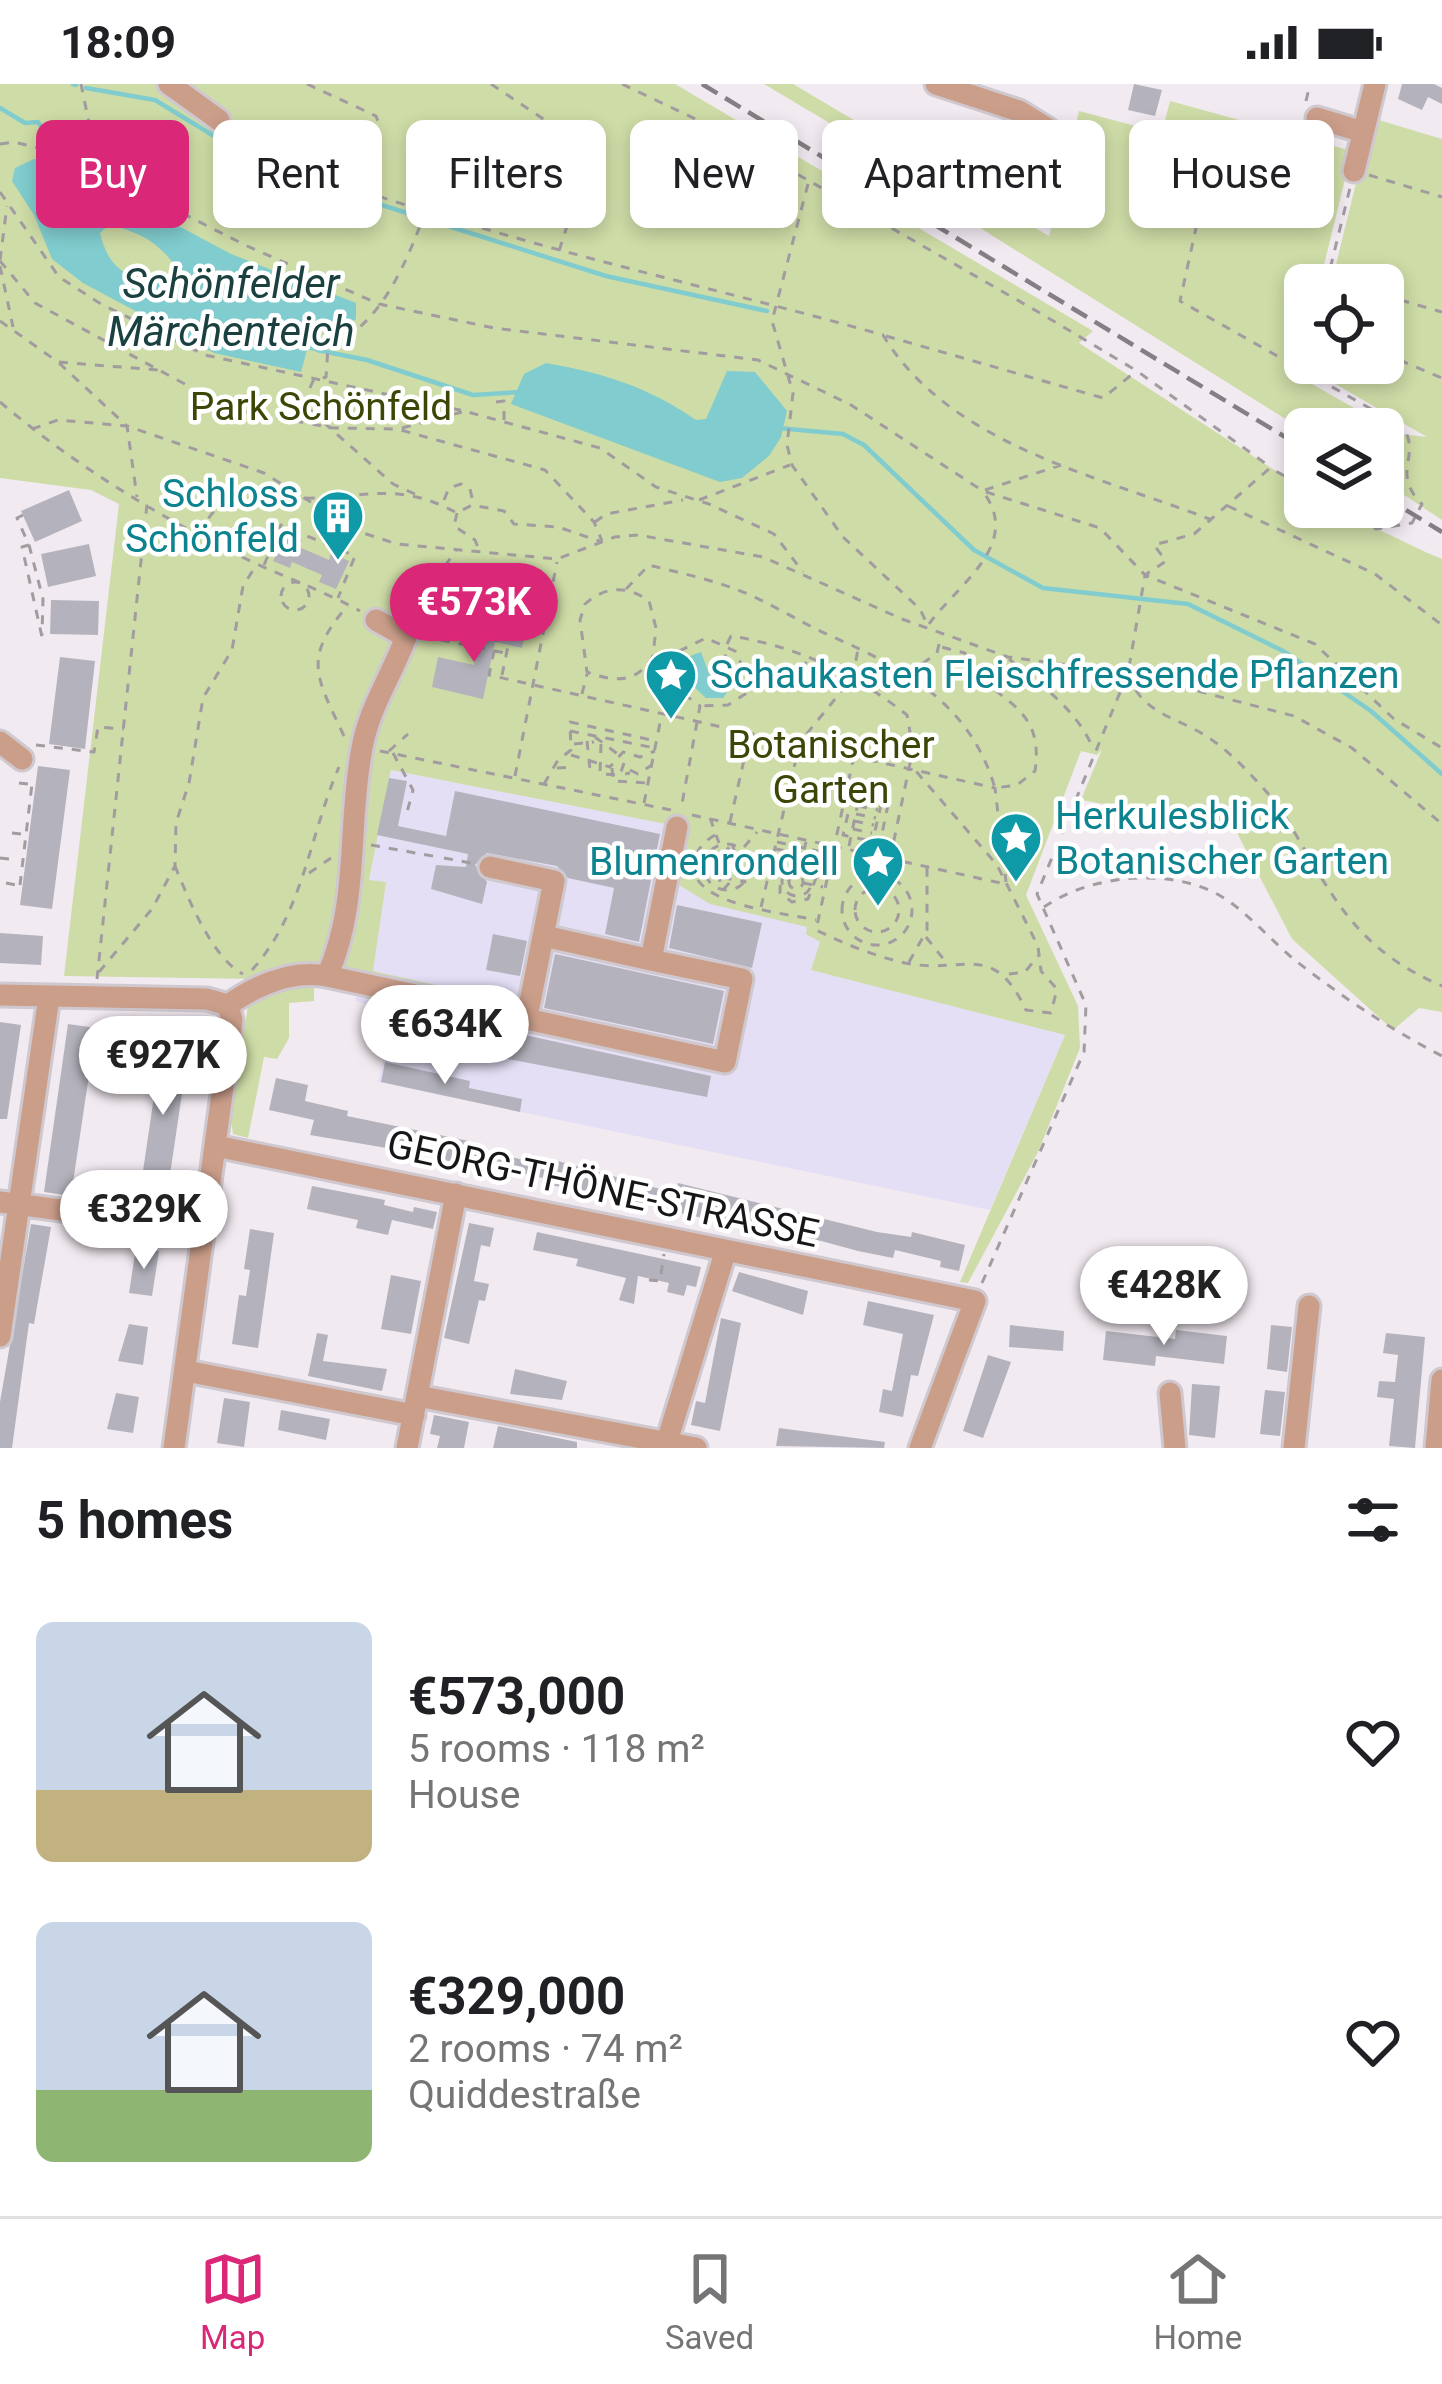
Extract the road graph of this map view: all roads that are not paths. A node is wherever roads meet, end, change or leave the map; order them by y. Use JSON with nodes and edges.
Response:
{"nodes":[{"id":1,"x":169,"y":84,"type":"edge"},
{"id":2,"x":936,"y":84,"type":"edge"},
{"id":3,"x":1375,"y":84,"type":"edge"},
{"id":4,"x":1317,"y":118,"type":"dead end"},
{"id":5,"x":219,"y":120,"type":"dead end"},
{"id":6,"x":1034,"y":120,"type":"edge"},
{"id":7,"x":1364,"y":132,"type":"junction"},
{"id":8,"x":1356,"y":171,"type":"road end"},
{"id":9,"x":376,"y":620,"type":"road end"},
{"id":10,"x":0,"y":742,"type":"edge"},
{"id":11,"x":25,"y":751,"type":"road end"},
{"id":12,"x":678,"y":820,"type":"road end"},
{"id":13,"x":490,"y":867,"type":"road end"},
{"id":14,"x":544,"y":936,"type":"junction"},
{"id":15,"x":651,"y":960,"type":"junction"},
{"id":16,"x":327,"y":976,"type":"junction"},
{"id":17,"x":0,"y":995,"type":"edge"},
{"id":18,"x":49,"y":997,"type":"junction"},
{"id":19,"x":228,"y":1005,"type":"junction"},
{"id":20,"x":507,"y":1014,"type":"junction"},
{"id":21,"x":216,"y":1146,"type":"junction"},
{"id":22,"x":456,"y":1194,"type":"junction"},
{"id":23,"x":10,"y":1203,"type":"edge"},
{"id":24,"x":202,"y":1229,"type":"junction"},
{"id":25,"x":725,"y":1252,"type":"junction"},
{"id":26,"x":1309,"y":1306,"type":"dead end"},
{"id":27,"x":0,"y":1336,"type":"edge"},
{"id":28,"x":186,"y":1371,"type":"junction"},
{"id":29,"x":1442,"y":1380,"type":"edge"},
{"id":30,"x":1170,"y":1393,"type":"dead end"},
{"id":31,"x":416,"y":1406,"type":"junction"},
{"id":32,"x":666,"y":1445,"type":"edge"},
{"id":33,"x":174,"y":1448,"type":"edge"},
{"id":34,"x":407,"y":1448,"type":"edge"},
{"id":35,"x":696,"y":1448,"type":"edge"},
{"id":36,"x":920,"y":1448,"type":"edge"},
{"id":37,"x":1174,"y":1448,"type":"edge"},
{"id":38,"x":1294,"y":1448,"type":"edge"},
{"id":39,"x":1436,"y":1448,"type":"edge"}],
"edges":[{"from":1,"to":5,"type":"street"},
{"from":2,"to":6,"type":"street"},
{"from":3,"to":7,"type":"street"},
{"from":4,"to":7,"type":"street"},
{"from":7,"to":8,"type":"street"},
{"from":9,"to":16,"type":"street"},
{"from":10,"to":11,"type":"street"},
{"from":12,"to":15,"type":"street"},
{"from":13,"to":14,"type":"street"},
{"from":14,"to":15,"type":"street"},
{"from":14,"to":20,"type":"street"},
{"from":15,"to":20,"type":"street"},
{"from":16,"to":19,"type":"street"},
{"from":16,"to":20,"type":"street"},
{"from":17,"to":18,"type":"street"},
{"from":18,"to":19,"type":"street"},
{"from":18,"to":23,"type":"street"},
{"from":19,"to":21,"type":"street"},
{"from":21,"to":22,"type":"street","name":"GEORG-THÖNE-STRASSE"},
{"from":21,"to":24,"type":"street"},
{"from":22,"to":25,"type":"street","name":"GEORG-THÖNE-STRASSE"},
{"from":22,"to":31,"type":"street"},
{"from":23,"to":24,"type":"street"},
{"from":23,"to":27,"type":"street"},
{"from":24,"to":28,"type":"street"},
{"from":25,"to":32,"type":"street"},
{"from":25,"to":36,"type":"street","name":"GEORG-THÖNE-STRASSE"},
{"from":26,"to":38,"type":"street"},
{"from":28,"to":31,"type":"street"},
{"from":28,"to":33,"type":"street"},
{"from":29,"to":39,"type":"street"},
{"from":30,"to":37,"type":"street"},
{"from":31,"to":32,"type":"street"},
{"from":31,"to":34,"type":"street"},
{"from":32,"to":35,"type":"street"}]}
